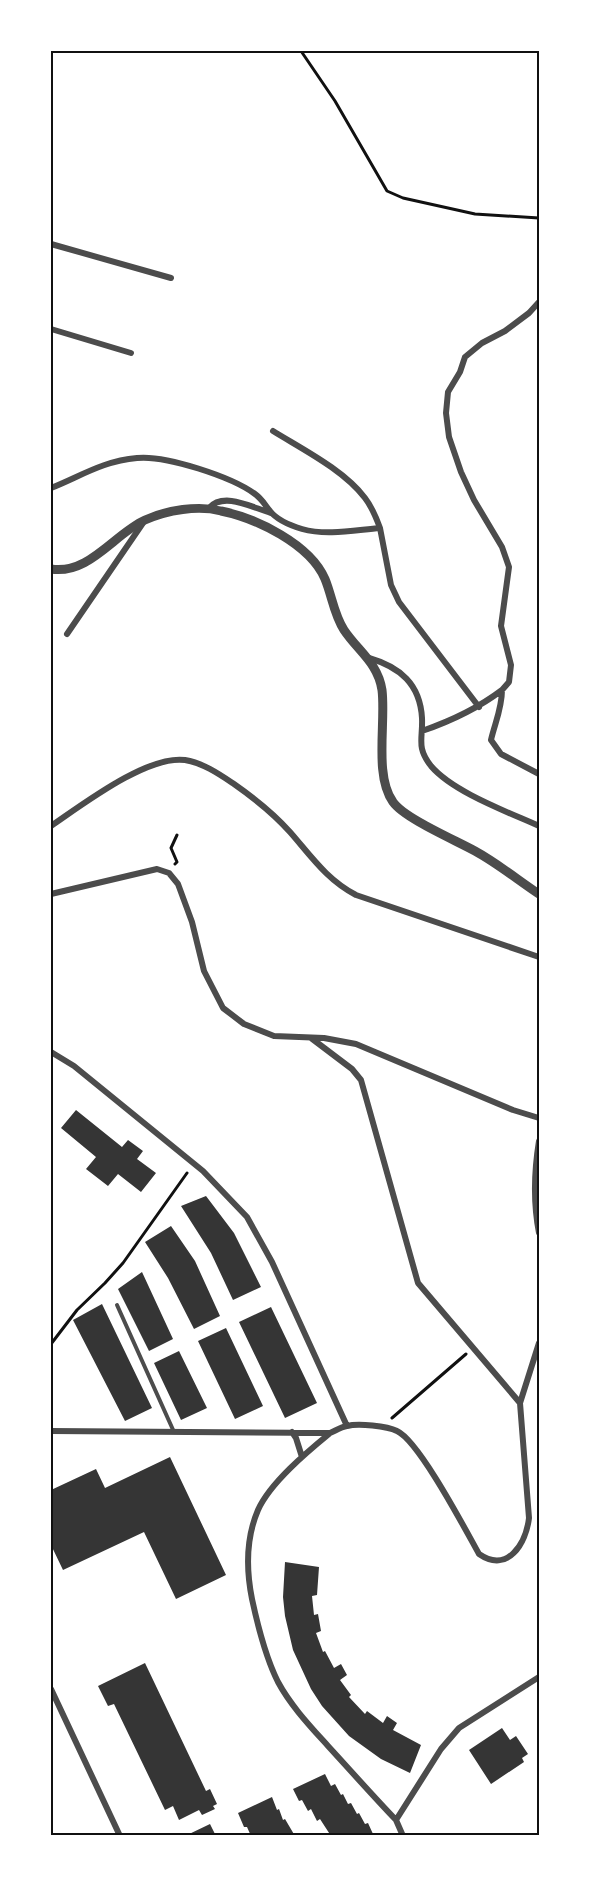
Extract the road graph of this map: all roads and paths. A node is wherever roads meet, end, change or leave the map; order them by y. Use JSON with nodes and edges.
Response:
{"nodes":[{"id":1,"x":301,"y":51,"type":"edge"},
{"id":2,"x":539,"y":218,"type":"edge"},
{"id":3,"x":51,"y":244,"type":"edge"},
{"id":4,"x":171,"y":279,"type":"dead end"},
{"id":5,"x":539,"y":302,"type":"edge"},
{"id":6,"x":51,"y":329,"type":"edge"},
{"id":7,"x":131,"y":353,"type":"dead end"},
{"id":8,"x":273,"y":431,"type":"dead end"},
{"id":9,"x":51,"y":488,"type":"edge"},
{"id":10,"x":209,"y":508,"type":"junction"},
{"id":11,"x":272,"y":513,"type":"junction"},
{"id":12,"x":144,"y":520,"type":"junction"},
{"id":13,"x":380,"y":528,"type":"junction"},
{"id":14,"x":51,"y":569,"type":"edge"},
{"id":15,"x":67,"y":634,"type":"dead end"},
{"id":16,"x":369,"y":658,"type":"junction"},
{"id":17,"x":502,"y":690,"type":"junction"},
{"id":18,"x":479,"y":706,"type":"junction"},
{"id":19,"x":422,"y":731,"type":"junction"},
{"id":20,"x":539,"y":774,"type":"edge"},
{"id":21,"x":51,"y":826,"type":"edge"},
{"id":22,"x":539,"y":826,"type":"edge"},
{"id":23,"x":177,"y":835,"type":"dead end"},
{"id":24,"x":169,"y":873,"type":"junction"},
{"id":25,"x":51,"y":894,"type":"edge"},
{"id":26,"x":539,"y":894,"type":"edge"},
{"id":27,"x":539,"y":957,"type":"edge"},
{"id":28,"x":310,"y":1037,"type":"junction"},
{"id":29,"x":51,"y":1052,"type":"edge"},
{"id":30,"x":539,"y":1118,"type":"edge"},
{"id":31,"x":539,"y":1141,"type":"edge"},
{"id":32,"x":194,"y":1164,"type":"junction"},
{"id":33,"x":539,"y":1233,"type":"edge"},
{"id":34,"x":117,"y":1305,"type":"dead end"},
{"id":35,"x":539,"y":1343,"type":"edge"},
{"id":36,"x":51,"y":1344,"type":"edge"},
{"id":37,"x":474,"y":1347,"type":"junction"},
{"id":38,"x":520,"y":1403,"type":"junction"},
{"id":39,"x":347,"y":1426,"type":"junction"},
{"id":40,"x":381,"y":1427,"type":"junction"},
{"id":41,"x":51,"y":1431,"type":"edge"},
{"id":42,"x":292,"y":1432,"type":"junction"},
{"id":43,"x":175,"y":1433,"type":"junction"},
{"id":44,"x":330,"y":1433,"type":"junction"},
{"id":45,"x":302,"y":1457,"type":"junction"},
{"id":46,"x":539,"y":1677,"type":"edge"},
{"id":47,"x":51,"y":1689,"type":"edge"},
{"id":48,"x":396,"y":1820,"type":"junction"},
{"id":49,"x":120,"y":1836,"type":"edge"},
{"id":50,"x":403,"y":1836,"type":"edge"}],
"edges":[{"from":1,"to":2,"type":"path"},
{"from":3,"to":4,"type":"street"},
{"from":5,"to":17,"type":"street"},
{"from":6,"to":7,"type":"street"},
{"from":8,"to":13,"type":"street"},
{"from":9,"to":11,"type":"street"},
{"from":10,"to":11,"type":"street"},
{"from":10,"to":12,"type":"street"},
{"from":10,"to":16,"type":"street"},
{"from":11,"to":13,"type":"street"},
{"from":12,"to":14,"type":"street"},
{"from":12,"to":15,"type":"street"},
{"from":13,"to":18,"type":"street"},
{"from":16,"to":19,"type":"street"},
{"from":16,"to":26,"type":"street"},
{"from":17,"to":18,"type":"street"},
{"from":17,"to":20,"type":"street"},
{"from":18,"to":19,"type":"street"},
{"from":19,"to":22,"type":"street"},
{"from":21,"to":27,"type":"street"},
{"from":23,"to":24,"type":"path"},
{"from":24,"to":25,"type":"street"},
{"from":24,"to":28,"type":"street"},
{"from":28,"to":30,"type":"street"},
{"from":28,"to":37,"type":"street"},
{"from":29,"to":32,"type":"street"},
{"from":31,"to":33,"type":"street"},
{"from":32,"to":36,"type":"path"},
{"from":32,"to":39,"type":"street"},
{"from":34,"to":43,"type":"lane"},
{"from":35,"to":38,"type":"street"},
{"from":37,"to":38,"type":"street"},
{"from":37,"to":40,"type":"path"},
{"from":38,"to":40,"type":"street"},
{"from":39,"to":40,"type":"street"},
{"from":39,"to":44,"type":"street"},
{"from":41,"to":43,"type":"street"},
{"from":42,"to":43,"type":"street"},
{"from":42,"to":44,"type":"street"},
{"from":42,"to":45,"type":"street"},
{"from":44,"to":45,"type":"street"},
{"from":45,"to":48,"type":"street"},
{"from":46,"to":48,"type":"street"},
{"from":47,"to":49,"type":"street"},
{"from":48,"to":50,"type":"street"}]}
